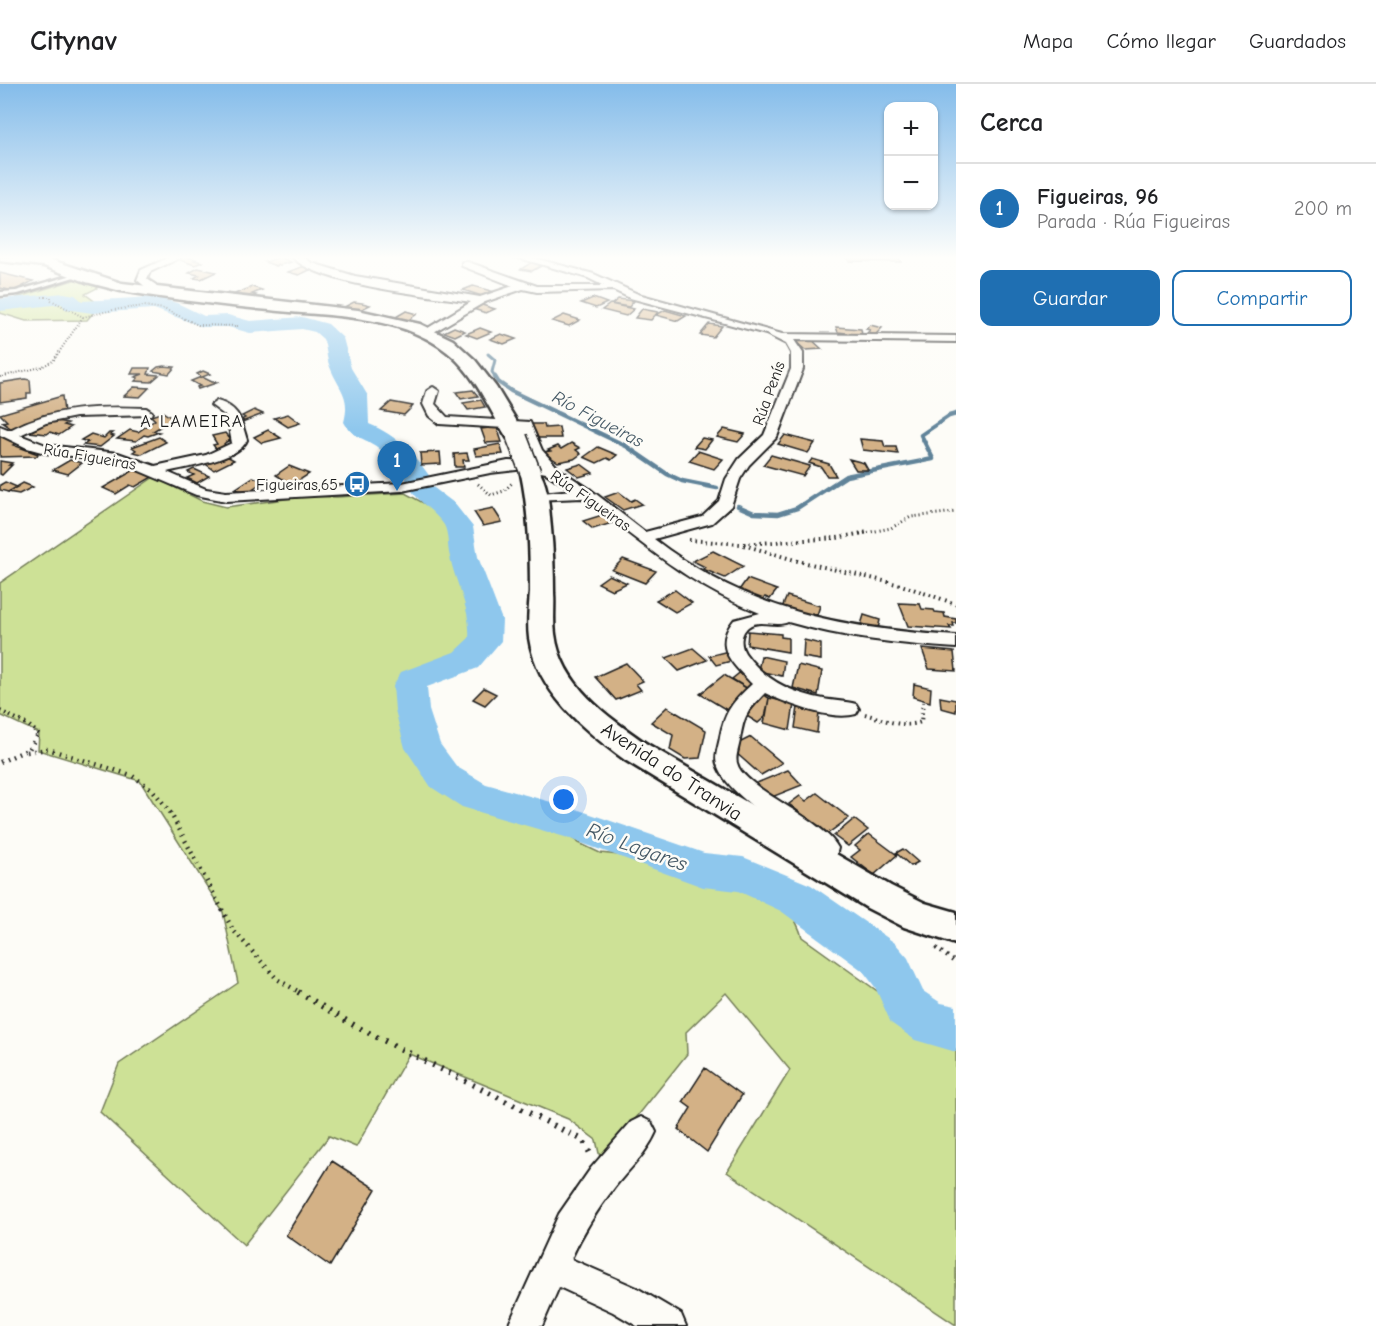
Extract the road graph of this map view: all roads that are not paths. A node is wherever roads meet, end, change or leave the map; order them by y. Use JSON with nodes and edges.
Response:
{"nodes":[{"id":1,"x":352,"y":315,"type":"edge"},
{"id":2,"x":457,"y":315,"type":"edge"},
{"id":3,"x":703,"y":315,"type":"edge"},
{"id":4,"x":427,"y":333,"type":"junction"},
{"id":5,"x":783,"y":337,"type":"junction"},
{"id":6,"x":956,"y":339,"type":"edge"},
{"id":7,"x":433,"y":392,"type":"dead end"},
{"id":8,"x":217,"y":405,"type":"dead end"},
{"id":9,"x":146,"y":412,"type":"dead end"},
{"id":10,"x":513,"y":431,"type":"junction"},
{"id":11,"x":5,"y":433,"type":"edge"},
{"id":12,"x":157,"y":470,"type":"junction"},
{"id":13,"x":534,"y":481,"type":"junction"},
{"id":14,"x":585,"y":493,"type":"junction"},
{"id":15,"x":647,"y":536,"type":"junction"},
{"id":16,"x":788,"y":615,"type":"junction"},
{"id":17,"x":956,"y":642,"type":"edge"},
{"id":18,"x":763,"y":684,"type":"junction"},
{"id":19,"x":849,"y":710,"type":"road end"},
{"id":20,"x":824,"y":865,"type":"junction"},
{"id":21,"x":956,"y":928,"type":"edge"},
{"id":22,"x":641,"y":1132,"type":"dead end"},
{"id":23,"x":551,"y":1266,"type":"junction"},
{"id":24,"x":525,"y":1326,"type":"edge"},
{"id":25,"x":669,"y":1326,"type":"edge"}],
"edges":[{"from":1,"to":4,"type":"main road","name":"Avenida do Tranvia"},
{"from":2,"to":4,"type":"street"},
{"from":3,"to":5,"type":"street","name":"Rúa Penís"},
{"from":4,"to":10,"type":"main road","name":"Avenida do Tranvia"},
{"from":5,"to":6,"type":"street","name":"Rúa Penís"},
{"from":5,"to":15,"type":"street","name":"Rúa Penís"},
{"from":7,"to":10,"type":"street"},
{"from":8,"to":12,"type":"street"},
{"from":9,"to":11,"type":"street"},
{"from":10,"to":13,"type":"main road","name":"Avenida do Tranvia","bridge":true},
{"from":11,"to":12,"type":"street","name":"Rúa Figueiras"},
{"from":12,"to":13,"type":"street","name":"Rúa Figueiras"},
{"from":13,"to":14,"type":"street","name":"Rúa Figueiras"},
{"from":13,"to":14,"type":"street"},
{"from":13,"to":20,"type":"main road","name":"Avenida do Tranvia"},
{"from":14,"to":15,"type":"street","name":"Rúa Figueiras"},
{"from":15,"to":16,"type":"street","name":"Rúa Figueiras"},
{"from":16,"to":17,"type":"street","name":"Rúa Figueiras"},
{"from":16,"to":18,"type":"street"},
{"from":18,"to":19,"type":"street"},
{"from":18,"to":20,"type":"street"},
{"from":20,"to":21,"type":"main road","name":"Avenida do Tranvia"},
{"from":22,"to":23,"type":"street"},
{"from":23,"to":24,"type":"street"},
{"from":23,"to":25,"type":"street"}]}
